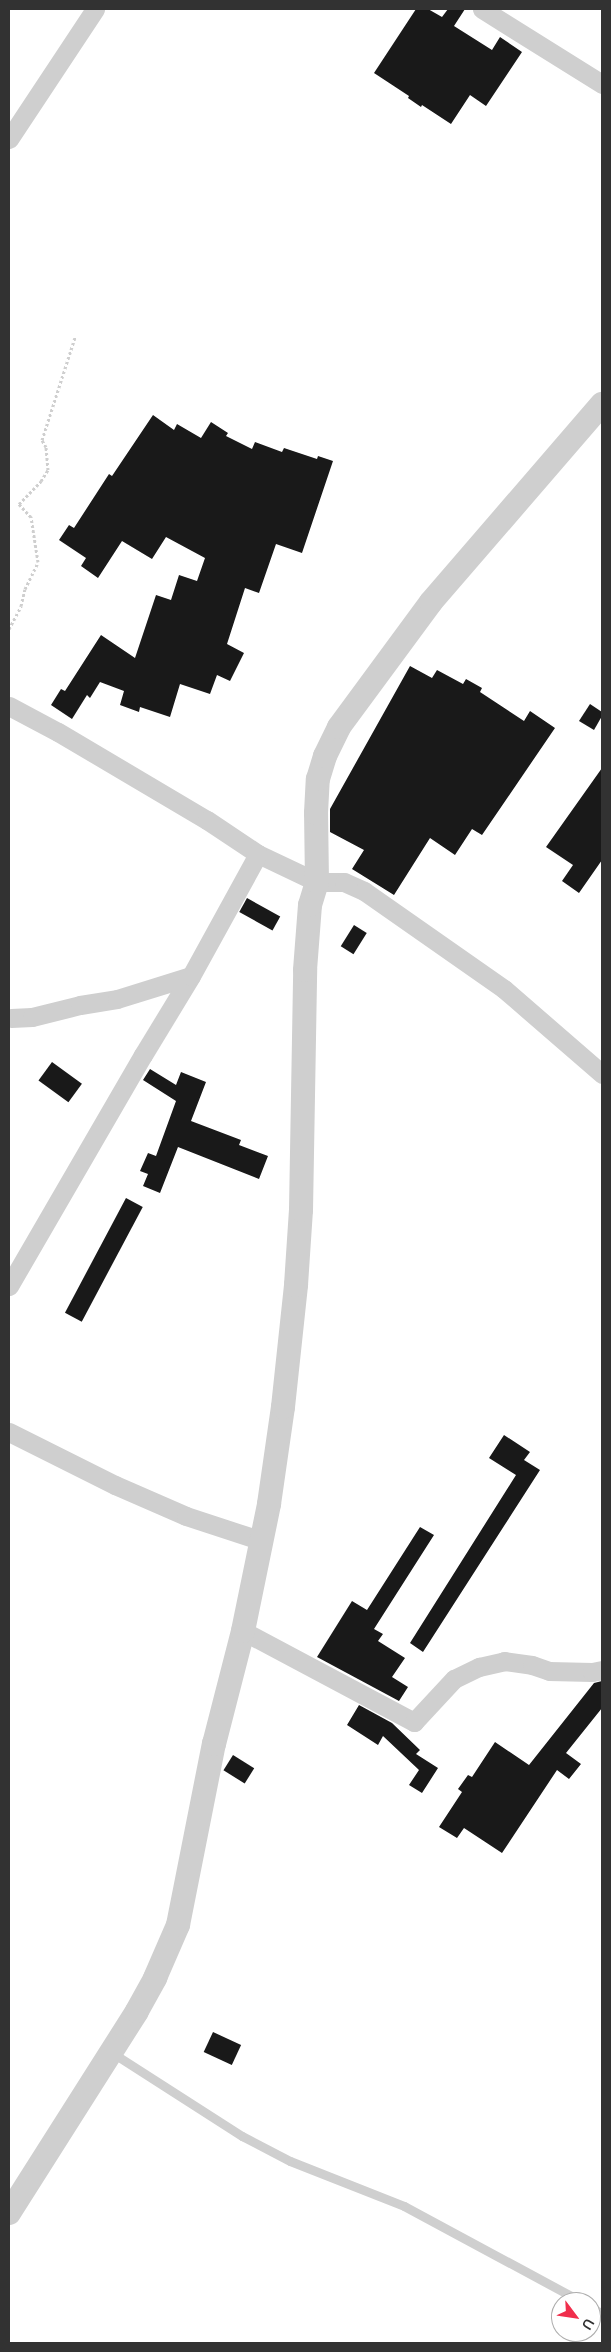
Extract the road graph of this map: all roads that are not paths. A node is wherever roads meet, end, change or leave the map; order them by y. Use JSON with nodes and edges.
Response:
{"nodes":[{"id":1,"x":95,"y":9,"type":"edge"},
{"id":2,"x":482,"y":9,"type":"edge"},
{"id":3,"x":602,"y":84,"type":"edge"},
{"id":4,"x":9,"y":139,"type":"edge"},
{"id":5,"x":602,"y":404,"type":"edge"},
{"id":6,"x":9,"y":706,"type":"edge"},
{"id":7,"x":258,"y":854,"type":"junction"},
{"id":8,"x":317,"y":882,"type":"junction"},
{"id":9,"x":192,"y":976,"type":"junction"},
{"id":10,"x":11,"y":1018,"type":"dead end"},
{"id":11,"x":602,"y":1074,"type":"edge"},
{"id":12,"x":9,"y":1286,"type":"edge"},
{"id":13,"x":9,"y":1432,"type":"edge"},
{"id":14,"x":262,"y":1541,"type":"junction"},
{"id":15,"x":244,"y":1631,"type":"junction"},
{"id":16,"x":602,"y":1670,"type":"edge"},
{"id":17,"x":111,"y":2052,"type":"junction"},
{"id":18,"x":9,"y":2213,"type":"edge"},
{"id":19,"x":563,"y":2292,"type":"edge"}],
"edges":[{"from":1,"to":4,"type":"street"},
{"from":2,"to":3,"type":"street"},
{"from":5,"to":8,"type":"street"},
{"from":6,"to":7,"type":"street"},
{"from":7,"to":8,"type":"street"},
{"from":7,"to":9,"type":"street"},
{"from":8,"to":11,"type":"street"},
{"from":8,"to":14,"type":"street"},
{"from":9,"to":10,"type":"street"},
{"from":9,"to":12,"type":"street"},
{"from":13,"to":14,"type":"street"},
{"from":14,"to":15,"type":"street"},
{"from":15,"to":16,"type":"street"},
{"from":15,"to":17,"type":"street"},
{"from":17,"to":18,"type":"street"},
{"from":17,"to":19,"type":"lane"}]}
